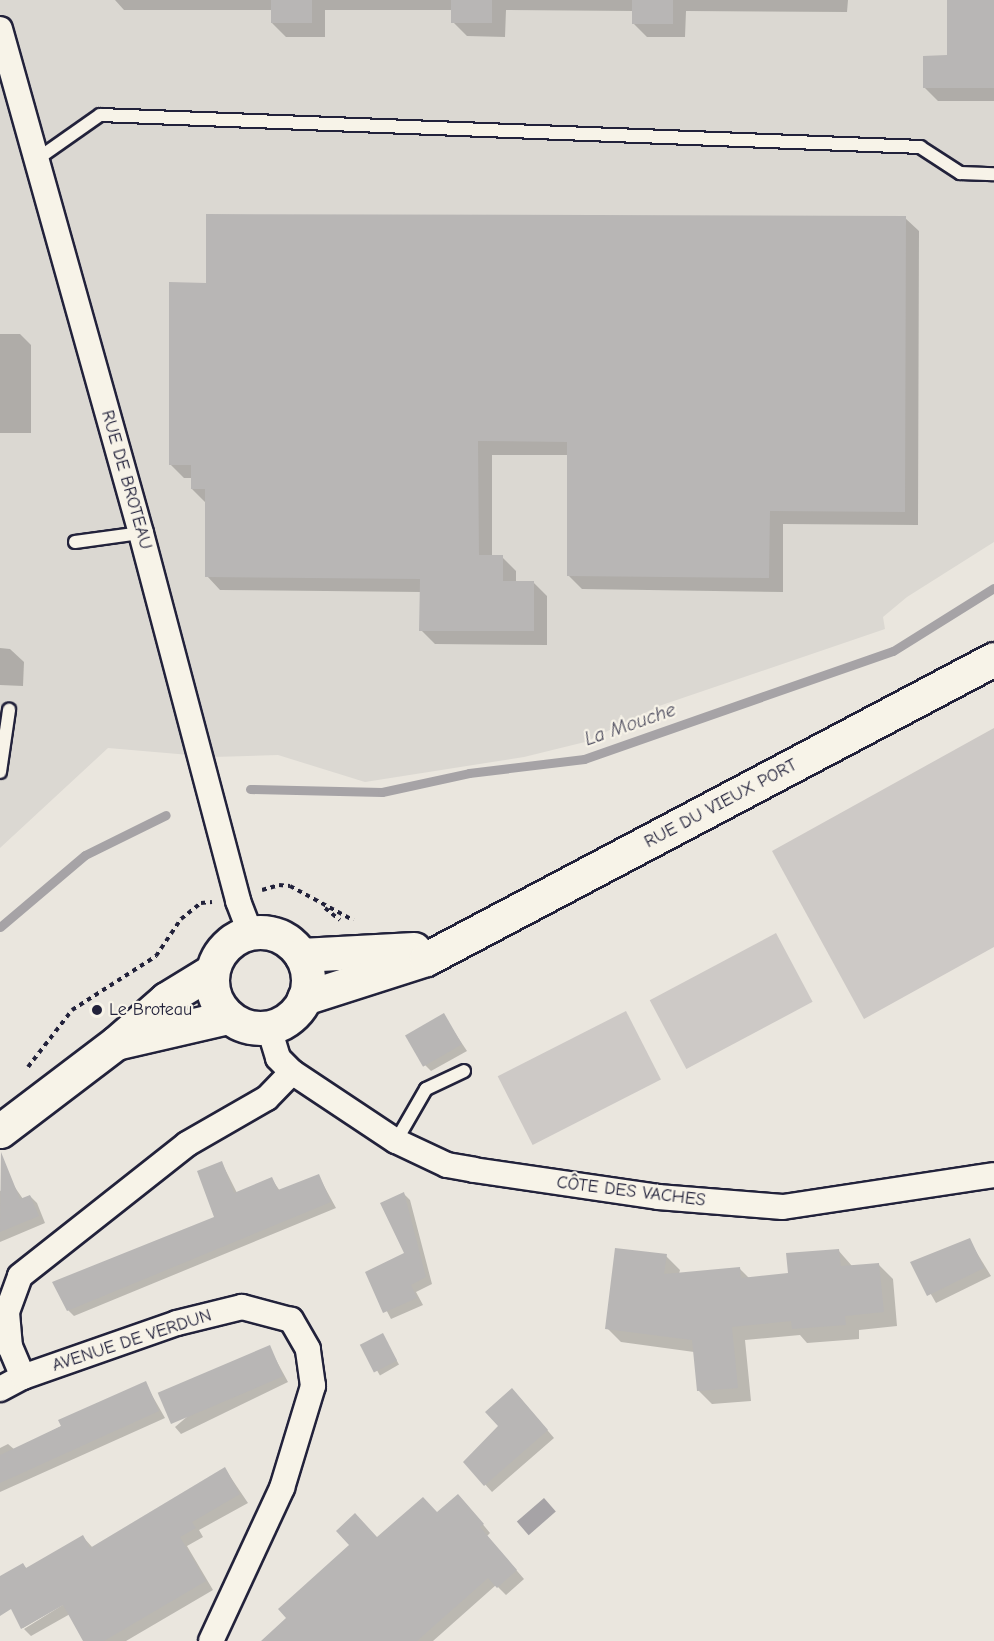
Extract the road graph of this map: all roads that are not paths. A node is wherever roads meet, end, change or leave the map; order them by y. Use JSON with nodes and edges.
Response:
{"nodes":[{"id":1,"x":0,"y":29,"type":"edge"},
{"id":2,"x":36,"y":160,"type":"junction"},
{"id":3,"x":994,"y":174,"type":"edge"},
{"id":4,"x":141,"y":533,"type":"junction"},
{"id":5,"x":75,"y":542,"type":"dead end"},
{"id":6,"x":994,"y":659,"type":"edge"},
{"id":7,"x":9,"y":710,"type":"dead end"},
{"id":8,"x":0,"y":772,"type":"edge"},
{"id":9,"x":250,"y":933,"type":"junction"},
{"id":10,"x":446,"y":947,"type":"junction"},
{"id":11,"x":301,"y":955,"type":"junction"},
{"id":12,"x":212,"y":971,"type":"junction"},
{"id":13,"x":304,"y":998,"type":"junction"},
{"id":14,"x":228,"y":1017,"type":"junction"},
{"id":15,"x":268,"y":1028,"type":"junction"},
{"id":16,"x":116,"y":1043,"type":"junction"},
{"id":17,"x":464,"y":1071,"type":"dead end"},
{"id":18,"x":292,"y":1072,"type":"junction"},
{"id":19,"x":0,"y":1131,"type":"edge"},
{"id":20,"x":396,"y":1141,"type":"junction"},
{"id":21,"x":994,"y":1175,"type":"edge"},
{"id":22,"x":23,"y":1377,"type":"junction"},
{"id":23,"x":0,"y":1389,"type":"edge"},
{"id":24,"x":211,"y":1641,"type":"edge"}],
"edges":[{"from":1,"to":2,"type":"street","name":"RUE DE BROTEAU"},
{"from":2,"to":3,"type":"lane"},
{"from":2,"to":4,"type":"street","name":"RUE DE BROTEAU"},
{"from":4,"to":5,"type":"lane"},
{"from":4,"to":9,"type":"street","name":"RUE DE BROTEAU"},
{"from":6,"to":10,"type":"main road","name":"RUE DU VIEUX PORT"},
{"from":7,"to":8,"type":"lane"},
{"from":9,"to":11,"type":"main road"},
{"from":9,"to":12,"type":"main road"},
{"from":10,"to":11,"type":"main road"},
{"from":10,"to":13,"type":"main road","name":"RUE DU VIEUX PORT"},
{"from":11,"to":13,"type":"main road"},
{"from":12,"to":14,"type":"main road"},
{"from":12,"to":16,"type":"main road"},
{"from":13,"to":15,"type":"main road"},
{"from":14,"to":15,"type":"main road"},
{"from":14,"to":16,"type":"main road"},
{"from":15,"to":18,"type":"street"},
{"from":16,"to":19,"type":"main road"},
{"from":17,"to":20,"type":"lane"},
{"from":18,"to":20,"type":"street","name":"CÔTE DES VACHES"},
{"from":18,"to":22,"type":"street"},
{"from":20,"to":21,"type":"street","name":"CÔTE DES VACHES"},
{"from":22,"to":23,"type":"street","name":"AVENUE DE VERDUN"},
{"from":22,"to":24,"type":"street","name":"AVENUE DE VERDUN"}]}
